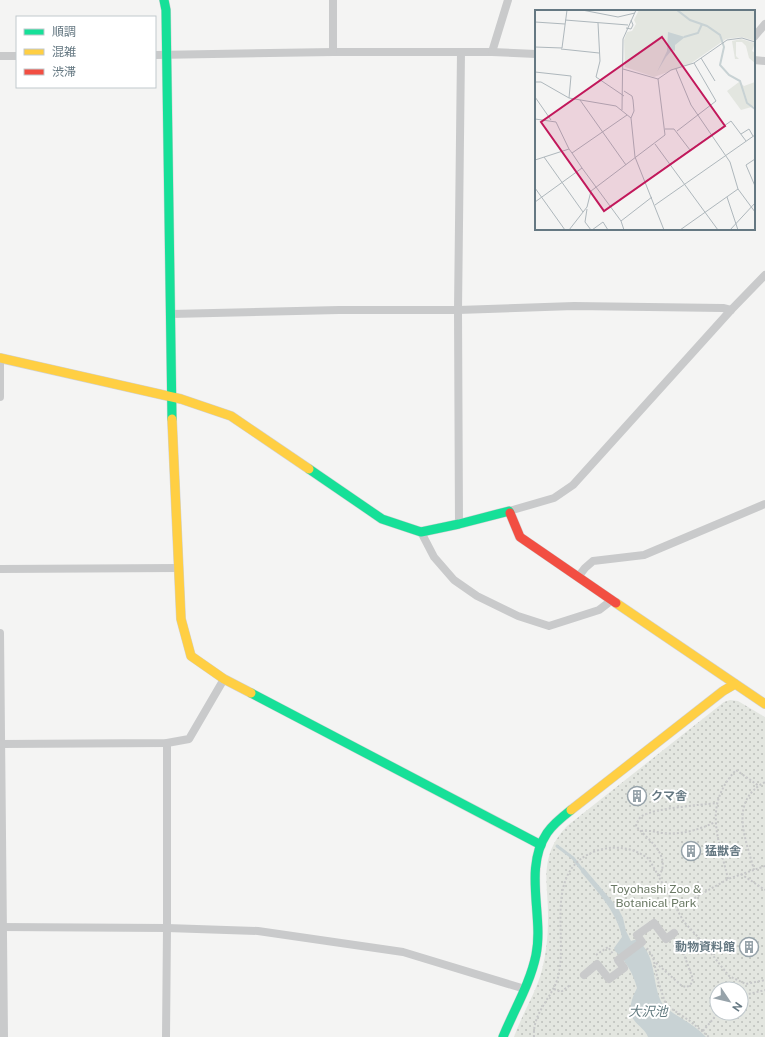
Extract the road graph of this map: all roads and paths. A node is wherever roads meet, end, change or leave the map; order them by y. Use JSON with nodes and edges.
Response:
{"nodes":[{"id":1,"x":164,"y":0,"type":"edge"},
{"id":2,"x":333,"y":0,"type":"edge"},
{"id":3,"x":508,"y":0,"type":"edge"},
{"id":4,"x":765,"y":24,"type":"edge"},
{"id":5,"x":755,"y":36,"type":"edge"},
{"id":6,"x":334,"y":52,"type":"junction"},
{"id":7,"x":461,"y":52,"type":"junction"},
{"id":8,"x":492,"y":52,"type":"junction"},
{"id":9,"x":535,"y":54,"type":"edge"},
{"id":10,"x":156,"y":55,"type":"edge"},
{"id":11,"x":167,"y":55,"type":"junction"},
{"id":12,"x":0,"y":56,"type":"edge"},
{"id":13,"x":16,"y":56,"type":"edge"},
{"id":14,"x":765,"y":275,"type":"edge"},
{"id":15,"x":458,"y":310,"type":"junction"},
{"id":16,"x":731,"y":310,"type":"junction"},
{"id":17,"x":170,"y":314,"type":"junction"},
{"id":18,"x":0,"y":358,"type":"edge"},
{"id":19,"x":0,"y":397,"type":"edge"},
{"id":20,"x":171,"y":397,"type":"junction"},
{"id":21,"x":765,"y":504,"type":"edge"},
{"id":22,"x":509,"y":511,"type":"junction"},
{"id":23,"x":459,"y":524,"type":"junction"},
{"id":24,"x":421,"y":532,"type":"junction"},
{"id":25,"x":179,"y":568,"type":"junction"},
{"id":26,"x":0,"y":569,"type":"edge"},
{"id":27,"x":578,"y":577,"type":"junction"},
{"id":28,"x":612,"y":600,"type":"junction"},
{"id":29,"x":0,"y":633,"type":"edge"},
{"id":30,"x":224,"y":679,"type":"junction"},
{"id":31,"x":735,"y":684,"type":"junction"},
{"id":32,"x":765,"y":704,"type":"edge"},
{"id":33,"x":167,"y":743,"type":"junction"},
{"id":34,"x":2,"y":744,"type":"junction"},
{"id":35,"x":765,"y":782,"type":"edge"},
{"id":36,"x":759,"y":786,"type":"junction"},
{"id":37,"x":717,"y":803,"type":"junction"},
{"id":38,"x":715,"y":822,"type":"junction"},
{"id":39,"x":641,"y":832,"type":"junction"},
{"id":40,"x":541,"y":845,"type":"junction"},
{"id":41,"x":765,"y":866,"type":"edge"},
{"id":42,"x":754,"y":870,"type":"junction"},
{"id":43,"x":741,"y":874,"type":"junction"},
{"id":44,"x":658,"y":876,"type":"junction"},
{"id":45,"x":728,"y":878,"type":"junction"},
{"id":46,"x":765,"y":890,"type":"edge"},
{"id":47,"x":677,"y":908,"type":"junction"},
{"id":48,"x":1,"y":927,"type":"edge"},
{"id":49,"x":167,"y":928,"type":"junction"},
{"id":50,"x":677,"y":934,"type":"joint"},
{"id":51,"x":647,"y":948,"type":"dead end"},
{"id":52,"x":655,"y":962,"type":"junction"},
{"id":53,"x":584,"y":975,"type":"dead end"},
{"id":54,"x":765,"y":980,"type":"edge"},
{"id":55,"x":570,"y":985,"type":"dead end"},
{"id":56,"x":525,"y":989,"type":"junction"},
{"id":57,"x":554,"y":989,"type":"junction"},
{"id":58,"x":765,"y":990,"type":"edge"},
{"id":59,"x":749,"y":994,"type":"edge"},
{"id":60,"x":711,"y":1021,"type":"edge"},
{"id":61,"x":703,"y":1031,"type":"junction"},
{"id":62,"x":4,"y":1037,"type":"edge"},
{"id":63,"x":166,"y":1037,"type":"edge"},
{"id":64,"x":503,"y":1037,"type":"edge"},
{"id":65,"x":534,"y":1037,"type":"edge"},
{"id":66,"x":709,"y":1037,"type":"edge"}],
"edges":[{"from":1,"to":11,"type":"street"},
{"from":2,"to":6,"type":"street"},
{"from":3,"to":8,"type":"street"},
{"from":4,"to":5,"type":"street"},
{"from":6,"to":7,"type":"street"},
{"from":6,"to":11,"type":"street"},
{"from":7,"to":8,"type":"street"},
{"from":7,"to":15,"type":"street"},
{"from":8,"to":9,"type":"street"},
{"from":10,"to":11,"type":"street"},
{"from":11,"to":17,"type":"street"},
{"from":12,"to":13,"type":"street"},
{"from":14,"to":16,"type":"street"},
{"from":15,"to":16,"type":"street"},
{"from":15,"to":17,"type":"street"},
{"from":15,"to":23,"type":"street"},
{"from":16,"to":22,"type":"street"},
{"from":17,"to":20,"type":"street"},
{"from":18,"to":19,"type":"street"},
{"from":18,"to":20,"type":"street"},
{"from":20,"to":24,"type":"street"},
{"from":20,"to":25,"type":"street"},
{"from":21,"to":27,"type":"street"},
{"from":22,"to":23,"type":"street"},
{"from":22,"to":27,"type":"street"},
{"from":23,"to":24,"type":"street"},
{"from":24,"to":28,"type":"street"},
{"from":25,"to":26,"type":"street"},
{"from":25,"to":30,"type":"street"},
{"from":27,"to":28,"type":"street"},
{"from":28,"to":31,"type":"street"},
{"from":29,"to":34,"type":"street"},
{"from":30,"to":33,"type":"street"},
{"from":30,"to":40,"type":"street"},
{"from":31,"to":32,"type":"street"},
{"from":31,"to":40,"type":"street"},
{"from":33,"to":34,"type":"street"},
{"from":33,"to":49,"type":"street"},
{"from":34,"to":48,"type":"street"},
{"from":35,"to":36,"type":"path"},
{"from":36,"to":37,"type":"path"},
{"from":36,"to":42,"type":"path"},
{"from":37,"to":38,"type":"path"},
{"from":37,"to":39,"type":"path"},
{"from":38,"to":39,"type":"path"},
{"from":38,"to":45,"type":"path"},
{"from":39,"to":44,"type":"path"},
{"from":40,"to":56,"type":"street"},
{"from":41,"to":42,"type":"path"},
{"from":42,"to":43,"type":"path"},
{"from":43,"to":45,"type":"path"},
{"from":43,"to":46,"type":"path"},
{"from":44,"to":47,"type":"path"},
{"from":44,"to":57,"type":"path"},
{"from":45,"to":47,"type":"path"},
{"from":47,"to":54,"type":"path"},
{"from":48,"to":49,"type":"street"},
{"from":48,"to":62,"type":"street"},
{"from":49,"to":56,"type":"street"},
{"from":49,"to":63,"type":"street"},
{"from":50,"to":52,"type":"path"},
{"from":50,"to":53,"type":"street"},
{"from":51,"to":52,"type":"path"},
{"from":52,"to":61,"type":"path"},
{"from":55,"to":57,"type":"path"},
{"from":56,"to":64,"type":"street"},
{"from":57,"to":65,"type":"path"},
{"from":58,"to":59,"type":"path"},
{"from":60,"to":61,"type":"path"},
{"from":61,"to":66,"type":"path"}]}
